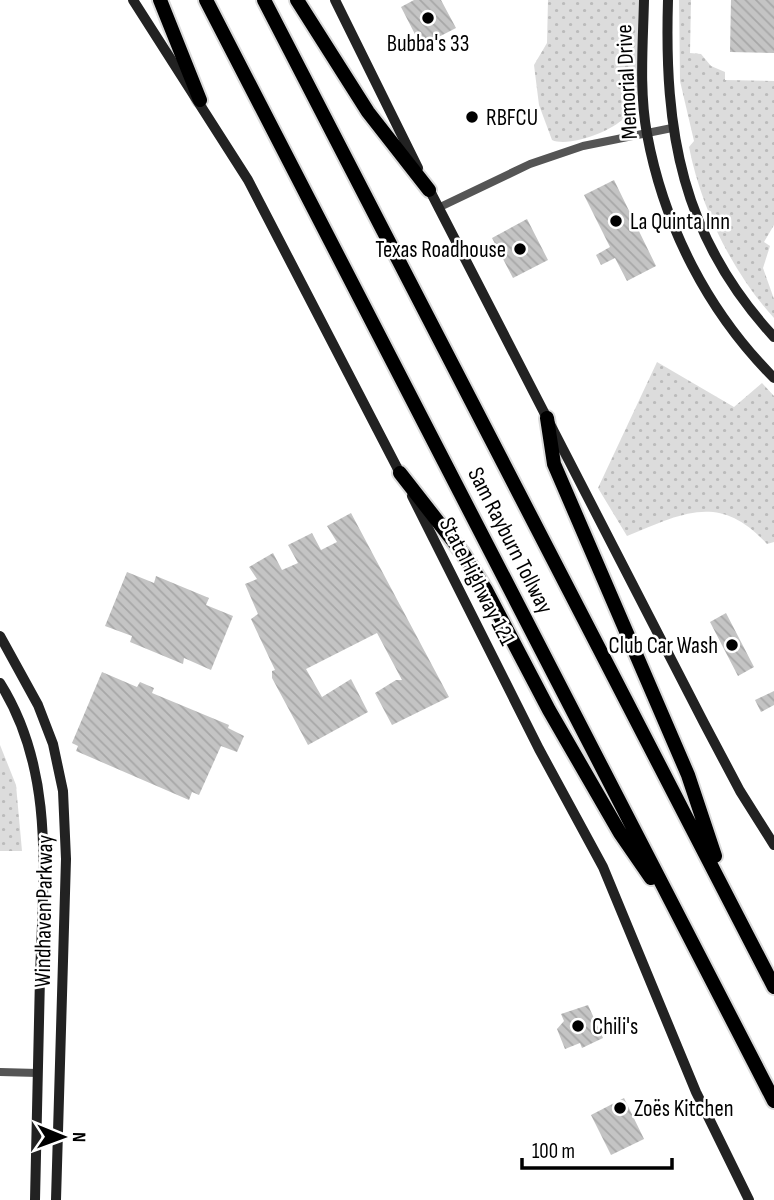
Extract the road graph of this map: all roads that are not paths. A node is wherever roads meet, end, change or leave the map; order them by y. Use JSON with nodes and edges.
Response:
{"nodes":[{"id":1,"x":133,"y":0,"type":"edge"},
{"id":2,"x":160,"y":0,"type":"edge"},
{"id":3,"x":206,"y":0,"type":"edge"},
{"id":4,"x":264,"y":0,"type":"edge"},
{"id":5,"x":297,"y":0,"type":"edge"},
{"id":6,"x":335,"y":0,"type":"edge"},
{"id":7,"x":644,"y":0,"type":"edge"},
{"id":8,"x":668,"y":0,"type":"edge"},
{"id":9,"x":200,"y":100,"type":"junction"},
{"id":10,"x":671,"y":128,"type":"junction"},
{"id":11,"x":646,"y":132,"type":"junction"},
{"id":12,"x":429,"y":190,"type":"junction"},
{"id":13,"x":438,"y":208,"type":"junction"},
{"id":14,"x":774,"y":337,"type":"edge"},
{"id":15,"x":774,"y":378,"type":"edge"},
{"id":16,"x":547,"y":418,"type":"junction"},
{"id":17,"x":400,"y":472,"type":"junction"},
{"id":18,"x":0,"y":636,"type":"edge"},
{"id":19,"x":0,"y":683,"type":"edge"},
{"id":20,"x":44,"y":823,"type":"junction"},
{"id":21,"x":65,"y":823,"type":"junction"},
{"id":22,"x":774,"y":845,"type":"edge"},
{"id":23,"x":730,"y":901,"type":"junction"},
{"id":24,"x":689,"y":934,"type":"junction"},
{"id":25,"x":774,"y":987,"type":"edge"},
{"id":26,"x":0,"y":1072,"type":"edge"},
{"id":27,"x":38,"y":1073,"type":"junction"},
{"id":28,"x":774,"y":1101,"type":"edge"},
{"id":29,"x":35,"y":1200,"type":"edge"},
{"id":30,"x":57,"y":1200,"type":"edge"},
{"id":31,"x":749,"y":1200,"type":"edge"}],
"edges":[{"from":1,"to":9,"type":"main road","name":"State Highway 121"},
{"from":2,"to":9,"type":"highway"},
{"from":3,"to":24,"type":"highway","name":"Sam Rayburn Tollway"},
{"from":4,"to":23,"type":"highway","name":"Sam Rayburn Tollway"},
{"from":5,"to":12,"type":"highway"},
{"from":6,"to":12,"type":"main road"},
{"from":7,"to":11,"type":"main road","name":"Memorial Drive"},
{"from":8,"to":10,"type":"main road","name":"Memorial Drive"},
{"from":9,"to":17,"type":"main road","name":"State Highway 121"},
{"from":10,"to":11,"type":"street"},
{"from":10,"to":14,"type":"main road","name":"Memorial Drive"},
{"from":11,"to":13,"type":"street"},
{"from":11,"to":15,"type":"main road","name":"Memorial Drive"},
{"from":12,"to":13,"type":"main road"},
{"from":13,"to":16,"type":"main road"},
{"from":16,"to":22,"type":"main road"},
{"from":16,"to":23,"type":"highway"},
{"from":17,"to":24,"type":"highway"},
{"from":17,"to":31,"type":"main road","name":"State Highway 121"},
{"from":18,"to":21,"type":"main road","name":"Windhaven Parkway"},
{"from":19,"to":20,"type":"main road","name":"Windhaven Parkway"},
{"from":20,"to":21,"type":"main road"},
{"from":20,"to":27,"type":"main road","name":"Windhaven Parkway"},
{"from":21,"to":30,"type":"main road","name":"Windhaven Parkway"},
{"from":23,"to":25,"type":"highway","name":"Sam Rayburn Tollway"},
{"from":24,"to":28,"type":"highway","name":"Sam Rayburn Tollway"},
{"from":26,"to":27,"type":"street"},
{"from":27,"to":29,"type":"main road","name":"Windhaven Parkway"}]}
